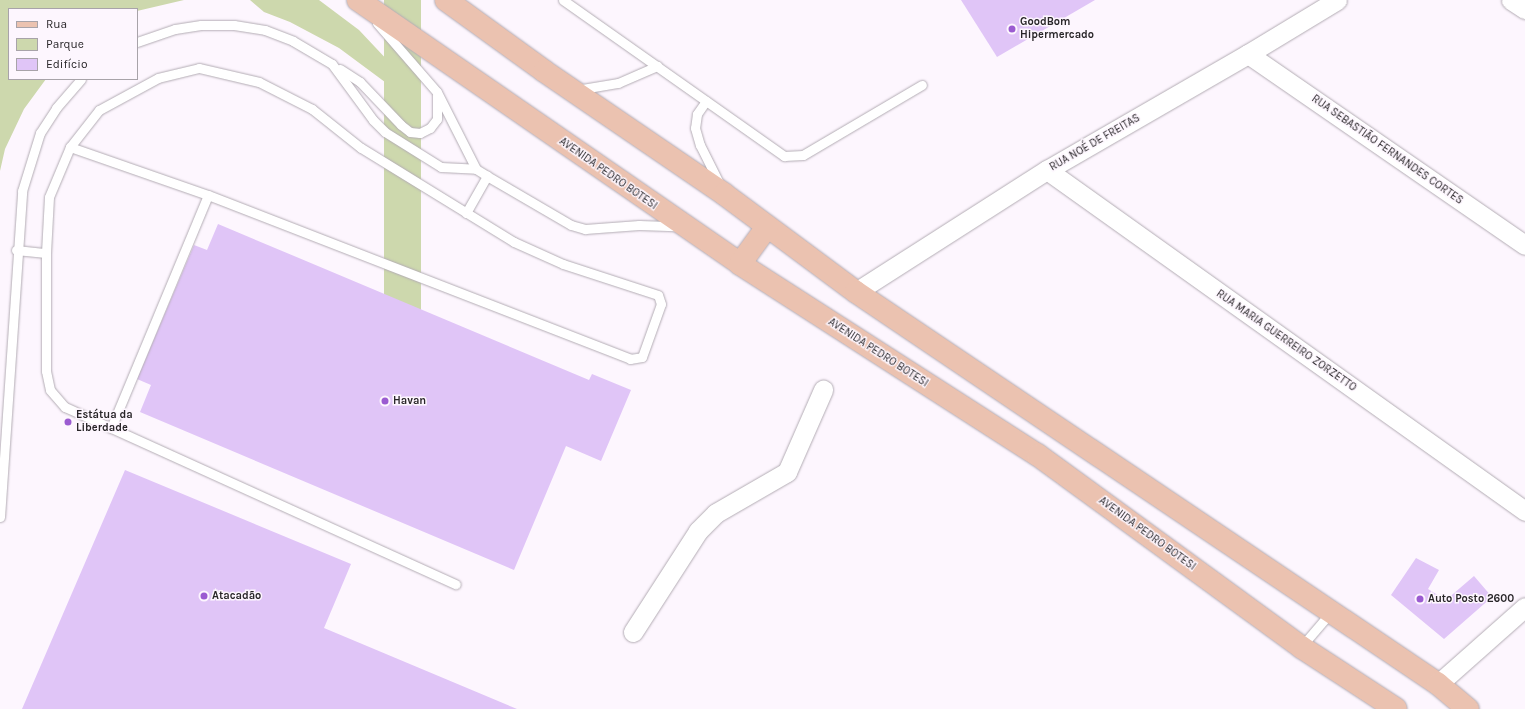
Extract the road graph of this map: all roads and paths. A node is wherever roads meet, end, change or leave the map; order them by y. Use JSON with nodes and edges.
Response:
{"nodes":[{"id":1,"x":357,"y":0,"type":"edge"},
{"id":2,"x":446,"y":0,"type":"edge"},
{"id":3,"x":563,"y":0,"type":"edge"},
{"id":4,"x":1337,"y":0,"type":"edge"},
{"id":5,"x":1511,"y":0,"type":"edge"},
{"id":6,"x":1525,"y":9,"type":"edge"},
{"id":7,"x":138,"y":42,"type":"edge"},
{"id":8,"x":1248,"y":54,"type":"junction"},
{"id":9,"x":332,"y":64,"type":"junction"},
{"id":10,"x":657,"y":66,"type":"junction"},
{"id":11,"x":80,"y":80,"type":"edge"},
{"id":12,"x":922,"y":86,"type":"dead end"},
{"id":13,"x":574,"y":90,"type":"junction"},
{"id":14,"x":437,"y":92,"type":"junction"},
{"id":15,"x":706,"y":101,"type":"junction"},
{"id":16,"x":70,"y":147,"type":"junction"},
{"id":17,"x":476,"y":169,"type":"junction"},
{"id":18,"x":1047,"y":170,"type":"junction"},
{"id":19,"x":487,"y":176,"type":"junction"},
{"id":20,"x":724,"y":194,"type":"junction"},
{"id":21,"x":208,"y":196,"type":"junction"},
{"id":22,"x":466,"y":213,"type":"junction"},
{"id":23,"x":683,"y":226,"type":"junction"},
{"id":24,"x":767,"y":227,"type":"junction"},
{"id":25,"x":1525,"y":245,"type":"edge"},
{"id":26,"x":16,"y":250,"type":"junction"},
{"id":27,"x":46,"y":253,"type":"junction"},
{"id":28,"x":740,"y":264,"type":"junction"},
{"id":29,"x":856,"y":292,"type":"junction"},
{"id":30,"x":823,"y":390,"type":"dead end"},
{"id":31,"x":110,"y":428,"type":"junction"},
{"id":32,"x":1525,"y":511,"type":"edge"},
{"id":33,"x":0,"y":517,"type":"edge"},
{"id":34,"x":456,"y":584,"type":"dead end"},
{"id":35,"x":1525,"y":607,"type":"edge"},
{"id":36,"x":1331,"y":612,"type":"junction"},
{"id":37,"x":633,"y":632,"type":"dead end"},
{"id":38,"x":1301,"y":647,"type":"junction"},
{"id":39,"x":1438,"y":684,"type":"junction"},
{"id":40,"x":1396,"y":709,"type":"edge"},
{"id":41,"x":1468,"y":709,"type":"edge"}],
"edges":[{"from":1,"to":14,"type":"lane"},
{"from":1,"to":23,"type":"main road","name":"AVENIDA PEDRO BOTESI"},
{"from":2,"to":13,"type":"main road"},
{"from":3,"to":10,"type":"lane"},
{"from":4,"to":8,"type":"street","name":"RUA NOÉ DE FREITAS"},
{"from":5,"to":6,"type":"street"},
{"from":7,"to":9,"type":"lane"},
{"from":8,"to":18,"type":"street","name":"RUA NOÉ DE FREITAS"},
{"from":8,"to":25,"type":"street","name":"RUA SEBASTIÃO FERNANDES CORTES"},
{"from":9,"to":14,"type":"lane"},
{"from":9,"to":17,"type":"lane"},
{"from":10,"to":13,"type":"lane"},
{"from":10,"to":15,"type":"lane"},
{"from":11,"to":26,"type":"lane"},
{"from":12,"to":15,"type":"lane"},
{"from":13,"to":20,"type":"main road"},
{"from":14,"to":17,"type":"lane"},
{"from":15,"to":20,"type":"lane"},
{"from":16,"to":21,"type":"lane"},
{"from":16,"to":22,"type":"lane"},
{"from":16,"to":27,"type":"lane"},
{"from":17,"to":19,"type":"lane"},
{"from":18,"to":29,"type":"street","name":"RUA NOÉ DE FREITAS"},
{"from":18,"to":32,"type":"street","name":"RUA MARIA GUERREIRO ZORZETTO"},
{"from":19,"to":22,"type":"lane"},
{"from":19,"to":23,"type":"lane"},
{"from":20,"to":24,"type":"main road"},
{"from":21,"to":22,"type":"lane"},
{"from":21,"to":31,"type":"lane"},
{"from":23,"to":28,"type":"main road","name":"AVENIDA PEDRO BOTESI"},
{"from":24,"to":28,"type":"main road"},
{"from":24,"to":29,"type":"main road"},
{"from":26,"to":27,"type":"lane"},
{"from":26,"to":33,"type":"lane"},
{"from":27,"to":31,"type":"lane"},
{"from":28,"to":38,"type":"main road","name":"AVENIDA PEDRO BOTESI"},
{"from":29,"to":36,"type":"main road"},
{"from":30,"to":37,"type":"street"},
{"from":31,"to":34,"type":"lane"},
{"from":35,"to":39,"type":"street"},
{"from":36,"to":38,"type":"lane"},
{"from":36,"to":39,"type":"main road"},
{"from":38,"to":40,"type":"main road","name":"AVENIDA PEDRO BOTESI"},
{"from":39,"to":41,"type":"main road"}]}
